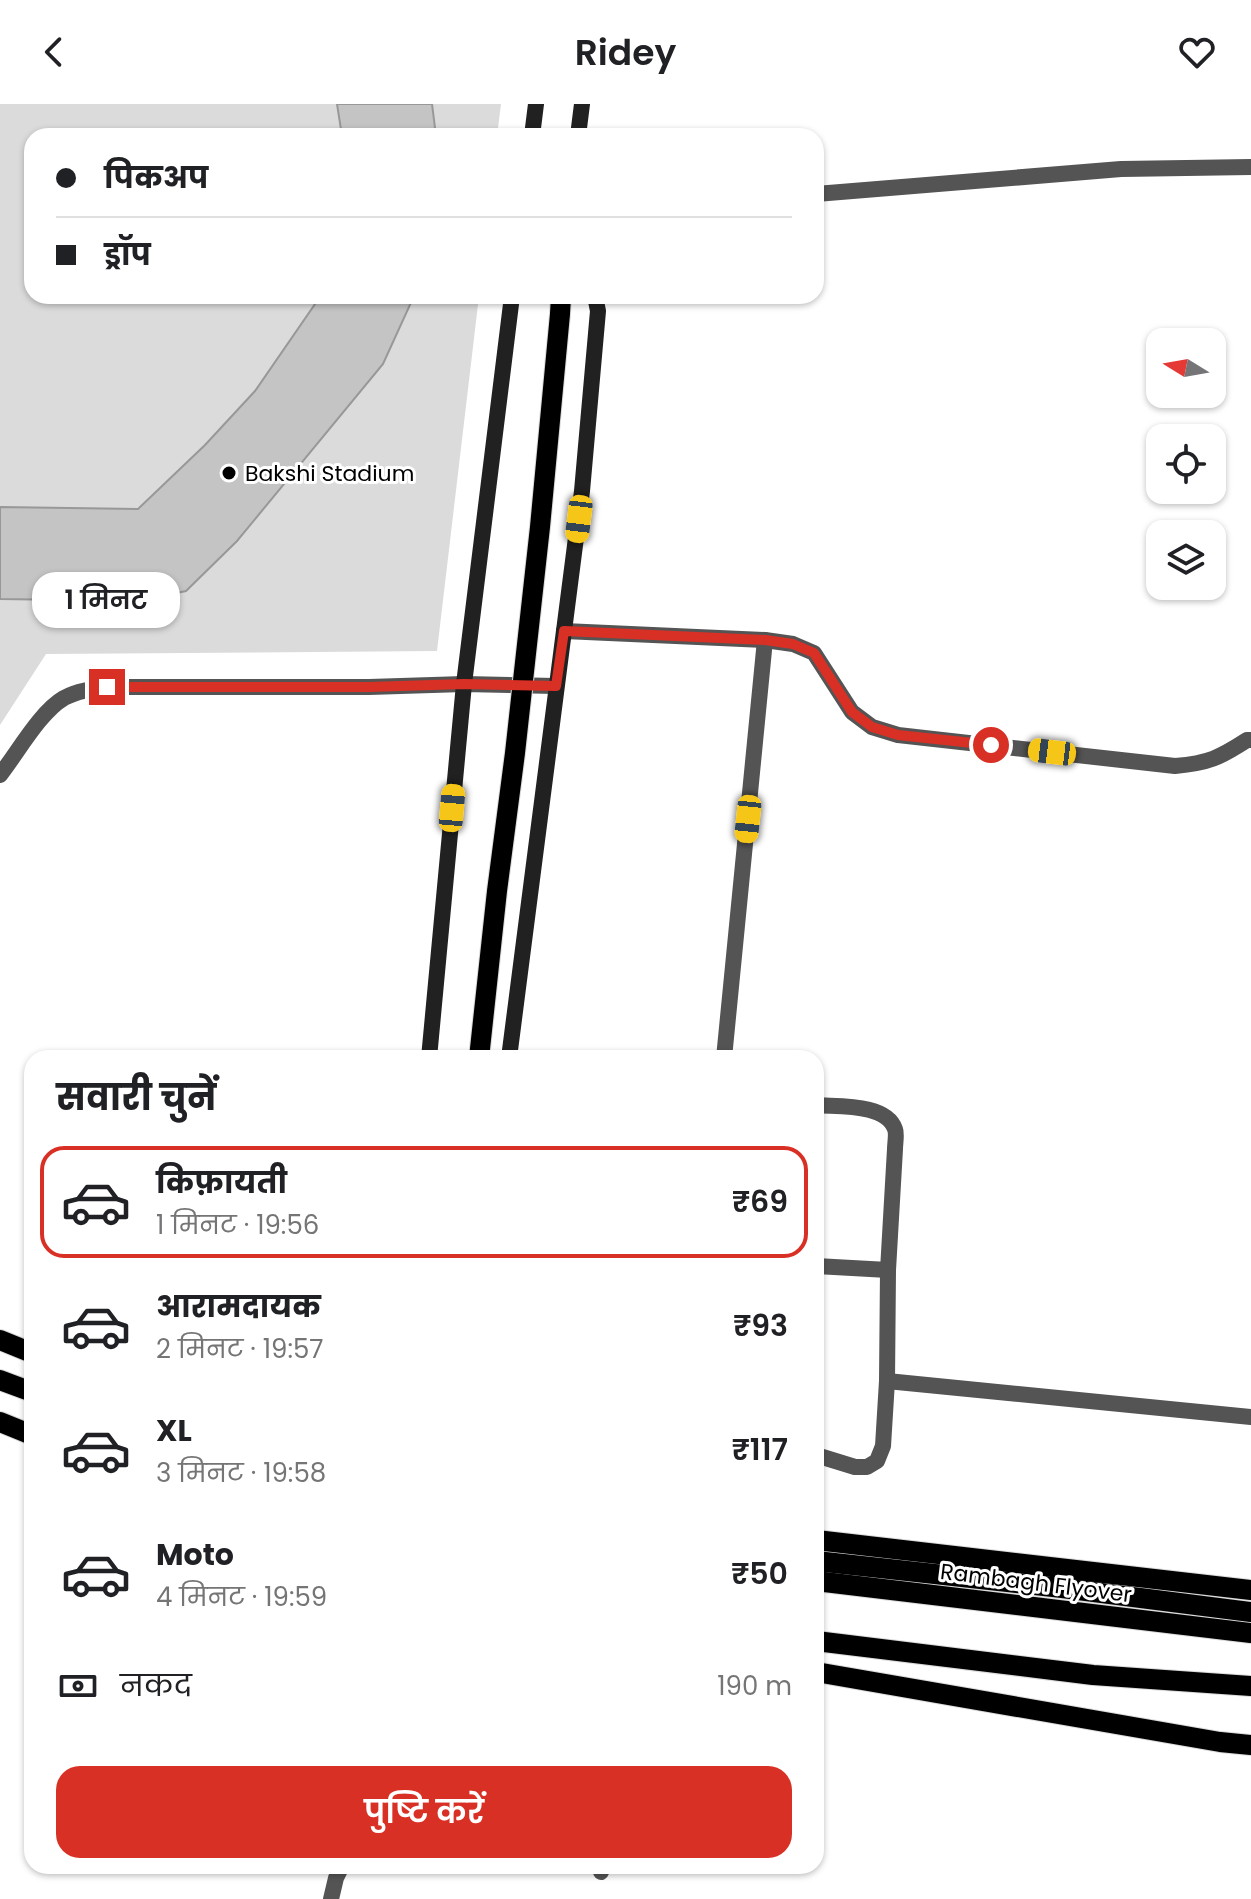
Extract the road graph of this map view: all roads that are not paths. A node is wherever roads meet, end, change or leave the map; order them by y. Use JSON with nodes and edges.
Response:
{"nodes":[{"id":1,"x":536,"y":104,"type":"edge"},
{"id":2,"x":582,"y":104,"type":"edge"},
{"id":3,"x":533,"y":128,"type":"edge"},
{"id":4,"x":579,"y":128,"type":"edge"},
{"id":5,"x":1251,"y":167,"type":"edge"},
{"id":6,"x":824,"y":193,"type":"edge"},
{"id":7,"x":511,"y":304,"type":"edge"},
{"id":8,"x":597,"y":304,"type":"edge"},
{"id":9,"x":561,"y":305,"type":"edge"},
{"id":10,"x":564,"y":631,"type":"junction"},
{"id":11,"x":765,"y":640,"type":"junction"},
{"id":12,"x":464,"y":684,"type":"junction"},
{"id":13,"x":556,"y":686,"type":"junction"},
{"id":14,"x":1251,"y":740,"type":"edge"},
{"id":15,"x":0,"y":775,"type":"edge"},
{"id":16,"x":430,"y":1050,"type":"edge"},
{"id":17,"x":480,"y":1050,"type":"edge"},
{"id":18,"x":510,"y":1050,"type":"edge"},
{"id":19,"x":725,"y":1050,"type":"edge"},
{"id":20,"x":824,"y":1106,"type":"edge"},
{"id":21,"x":824,"y":1266,"type":"edge"},
{"id":22,"x":888,"y":1270,"type":"junction"},
{"id":23,"x":0,"y":1330,"type":"edge"},
{"id":24,"x":24,"y":1339,"type":"edge"},
{"id":25,"x":0,"y":1340,"type":"edge"},
{"id":26,"x":24,"y":1350,"type":"edge"},
{"id":27,"x":0,"y":1380,"type":"edge"},
{"id":28,"x":887,"y":1381,"type":"junction"},
{"id":29,"x":24,"y":1389,"type":"edge"},
{"id":30,"x":1251,"y":1417,"type":"edge"},
{"id":31,"x":0,"y":1422,"type":"edge"},
{"id":32,"x":24,"y":1432,"type":"edge"},
{"id":33,"x":824,"y":1457,"type":"edge"},
{"id":34,"x":824,"y":1541,"type":"edge"},
{"id":35,"x":824,"y":1562,"type":"edge"},
{"id":36,"x":824,"y":1582,"type":"edge"},
{"id":37,"x":1251,"y":1590,"type":"edge"},
{"id":38,"x":1251,"y":1612,"type":"edge"},
{"id":39,"x":1251,"y":1633,"type":"edge"},
{"id":40,"x":824,"y":1642,"type":"edge"},
{"id":41,"x":824,"y":1673,"type":"edge"},
{"id":42,"x":1251,"y":1686,"type":"edge"},
{"id":43,"x":1251,"y":1745,"type":"edge"},
{"id":44,"x":338,"y":1874,"type":"edge"},
{"id":45,"x":331,"y":1899,"type":"edge"}],
"edges":[{"from":1,"to":3,"type":"street"},
{"from":2,"to":4,"type":"street"},
{"from":5,"to":6,"type":"street"},
{"from":7,"to":12,"type":"street"},
{"from":8,"to":10,"type":"street"},
{"from":9,"to":17,"type":"main road","bridge":true},
{"from":10,"to":11,"type":"street"},
{"from":10,"to":13,"type":"street"},
{"from":11,"to":14,"type":"street"},
{"from":11,"to":19,"type":"street"},
{"from":12,"to":13,"type":"street"},
{"from":12,"to":15,"type":"street"},
{"from":12,"to":16,"type":"street"},
{"from":13,"to":18,"type":"street"},
{"from":20,"to":22,"type":"street"},
{"from":21,"to":22,"type":"street"},
{"from":22,"to":28,"type":"street"},
{"from":23,"to":24,"type":"main road"},
{"from":25,"to":26,"type":"main road"},
{"from":27,"to":29,"type":"main road"},
{"from":28,"to":30,"type":"street"},
{"from":28,"to":33,"type":"street"},
{"from":31,"to":32,"type":"main road"},
{"from":34,"to":37,"type":"main road","name":"Rambagh Flyover"},
{"from":35,"to":38,"type":"main road"},
{"from":36,"to":39,"type":"main road","name":"Rambagh Flyover"},
{"from":40,"to":42,"type":"main road"},
{"from":41,"to":43,"type":"main road"},
{"from":44,"to":45,"type":"street"}]}
